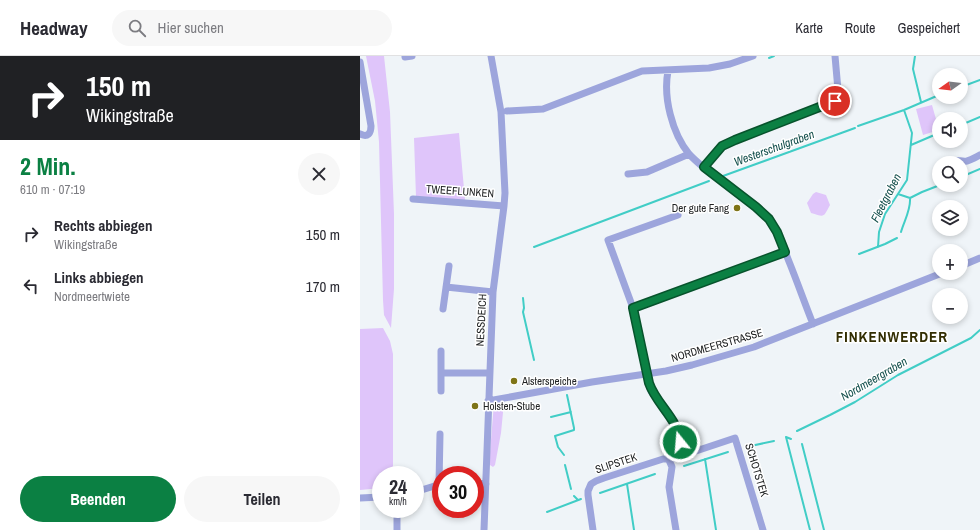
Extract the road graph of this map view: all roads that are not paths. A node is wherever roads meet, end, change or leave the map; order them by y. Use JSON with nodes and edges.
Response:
{"nodes":[{"id":1,"x":491,"y":56,"type":"edge"},
{"id":2,"x":753,"y":56,"type":"edge"},
{"id":3,"x":835,"y":56,"type":"edge"},
{"id":4,"x":360,"y":62,"type":"edge"},
{"id":5,"x":668,"y":71,"type":"junction"},
{"id":6,"x":367,"y":99,"type":"junction"},
{"id":7,"x":360,"y":106,"type":"edge"},
{"id":8,"x":504,"y":112,"type":"junction"},
{"id":9,"x":360,"y":134,"type":"edge"},
{"id":10,"x":689,"y":154,"type":"junction"},
{"id":11,"x":980,"y":155,"type":"edge"},
{"id":12,"x":968,"y":161,"type":"edge"},
{"id":13,"x":704,"y":167,"type":"junction"},
{"id":14,"x":628,"y":174,"type":"dead end"},
{"id":15,"x":413,"y":199,"type":"dead end"},
{"id":16,"x":504,"y":206,"type":"junction"},
{"id":17,"x":678,"y":215,"type":"dead end"},
{"id":18,"x":785,"y":252,"type":"junction"},
{"id":19,"x":980,"y":258,"type":"edge"},
{"id":20,"x":968,"y":263,"type":"edge"},
{"id":21,"x":448,"y":266,"type":"dead end"},
{"id":22,"x":932,"y":277,"type":"edge"},
{"id":23,"x":446,"y":287,"type":"junction"},
{"id":24,"x":493,"y":292,"type":"junction"},
{"id":25,"x":633,"y":308,"type":"junction"},
{"id":26,"x":443,"y":309,"type":"dead end"},
{"id":27,"x":813,"y":324,"type":"junction"},
{"id":28,"x":441,"y":352,"type":"dead end"},
{"id":29,"x":489,"y":372,"type":"junction"},
{"id":30,"x":441,"y":373,"type":"junction"},
{"id":31,"x":647,"y":374,"type":"junction"},
{"id":32,"x":441,"y":391,"type":"dead end"},
{"id":33,"x":488,"y":401,"type":"junction"},
{"id":34,"x":440,"y":434,"type":"dead end"},
{"id":35,"x":680,"y":442,"type":"dead end"},
{"id":36,"x":669,"y":460,"type":"junction"},
{"id":37,"x":440,"y":466,"type":"edge"},
{"id":38,"x":486,"y":484,"type":"joint"},
{"id":39,"x":372,"y":497,"type":"edge"},
{"id":40,"x":360,"y":498,"type":"edge"},
{"id":41,"x":397,"y":518,"type":"edge"},
{"id":42,"x":398,"y":530,"type":"edge"},
{"id":43,"x":484,"y":530,"type":"edge"},
{"id":44,"x":593,"y":530,"type":"edge"},
{"id":45,"x":676,"y":530,"type":"edge"},
{"id":46,"x":764,"y":530,"type":"edge"}],
"edges":[{"from":1,"to":8,"type":"street","name":"NESSDEICH"},
{"from":2,"to":5,"type":"street"},
{"from":3,"to":13,"type":"street"},
{"from":4,"to":6,"type":"street"},
{"from":5,"to":8,"type":"street"},
{"from":5,"to":10,"type":"street"},
{"from":6,"to":7,"type":"street"},
{"from":6,"to":9,"type":"street"},
{"from":8,"to":16,"type":"street","name":"NESSDEICH"},
{"from":10,"to":13,"type":"street"},
{"from":10,"to":14,"type":"street"},
{"from":11,"to":12,"type":"street"},
{"from":13,"to":18,"type":"street"},
{"from":15,"to":16,"type":"street","name":"TWEEFLUNKEN"},
{"from":16,"to":24,"type":"street","name":"NESSDEICH"},
{"from":17,"to":25,"type":"street"},
{"from":18,"to":25,"type":"street"},
{"from":18,"to":27,"type":"street"},
{"from":19,"to":20,"type":"street"},
{"from":21,"to":23,"type":"street"},
{"from":22,"to":27,"type":"street","name":"NORDMEERSTRASSE"},
{"from":23,"to":24,"type":"street"},
{"from":23,"to":26,"type":"street"},
{"from":24,"to":29,"type":"street","name":"NESSDEICH"},
{"from":25,"to":31,"type":"street"},
{"from":27,"to":31,"type":"street","name":"NORDMEERSTRASSE"},
{"from":28,"to":30,"type":"street"},
{"from":29,"to":30,"type":"street"},
{"from":29,"to":33,"type":"street","name":"NESSDEICH"},
{"from":30,"to":32,"type":"street"},
{"from":31,"to":33,"type":"street","name":"NORDMEERSTRASSE"},
{"from":31,"to":35,"type":"street"},
{"from":33,"to":38,"type":"street","name":"NESSDEICH"},
{"from":34,"to":37,"type":"street"},
{"from":36,"to":44,"type":"street","name":"SLIPSTEK"},
{"from":36,"to":45,"type":"street"},
{"from":36,"to":46,"type":"street","name":"SCHOTSTEK"},
{"from":38,"to":43,"type":"street","name":"NESSDEICH"},
{"from":39,"to":40,"type":"street"},
{"from":41,"to":42,"type":"street"}]}
